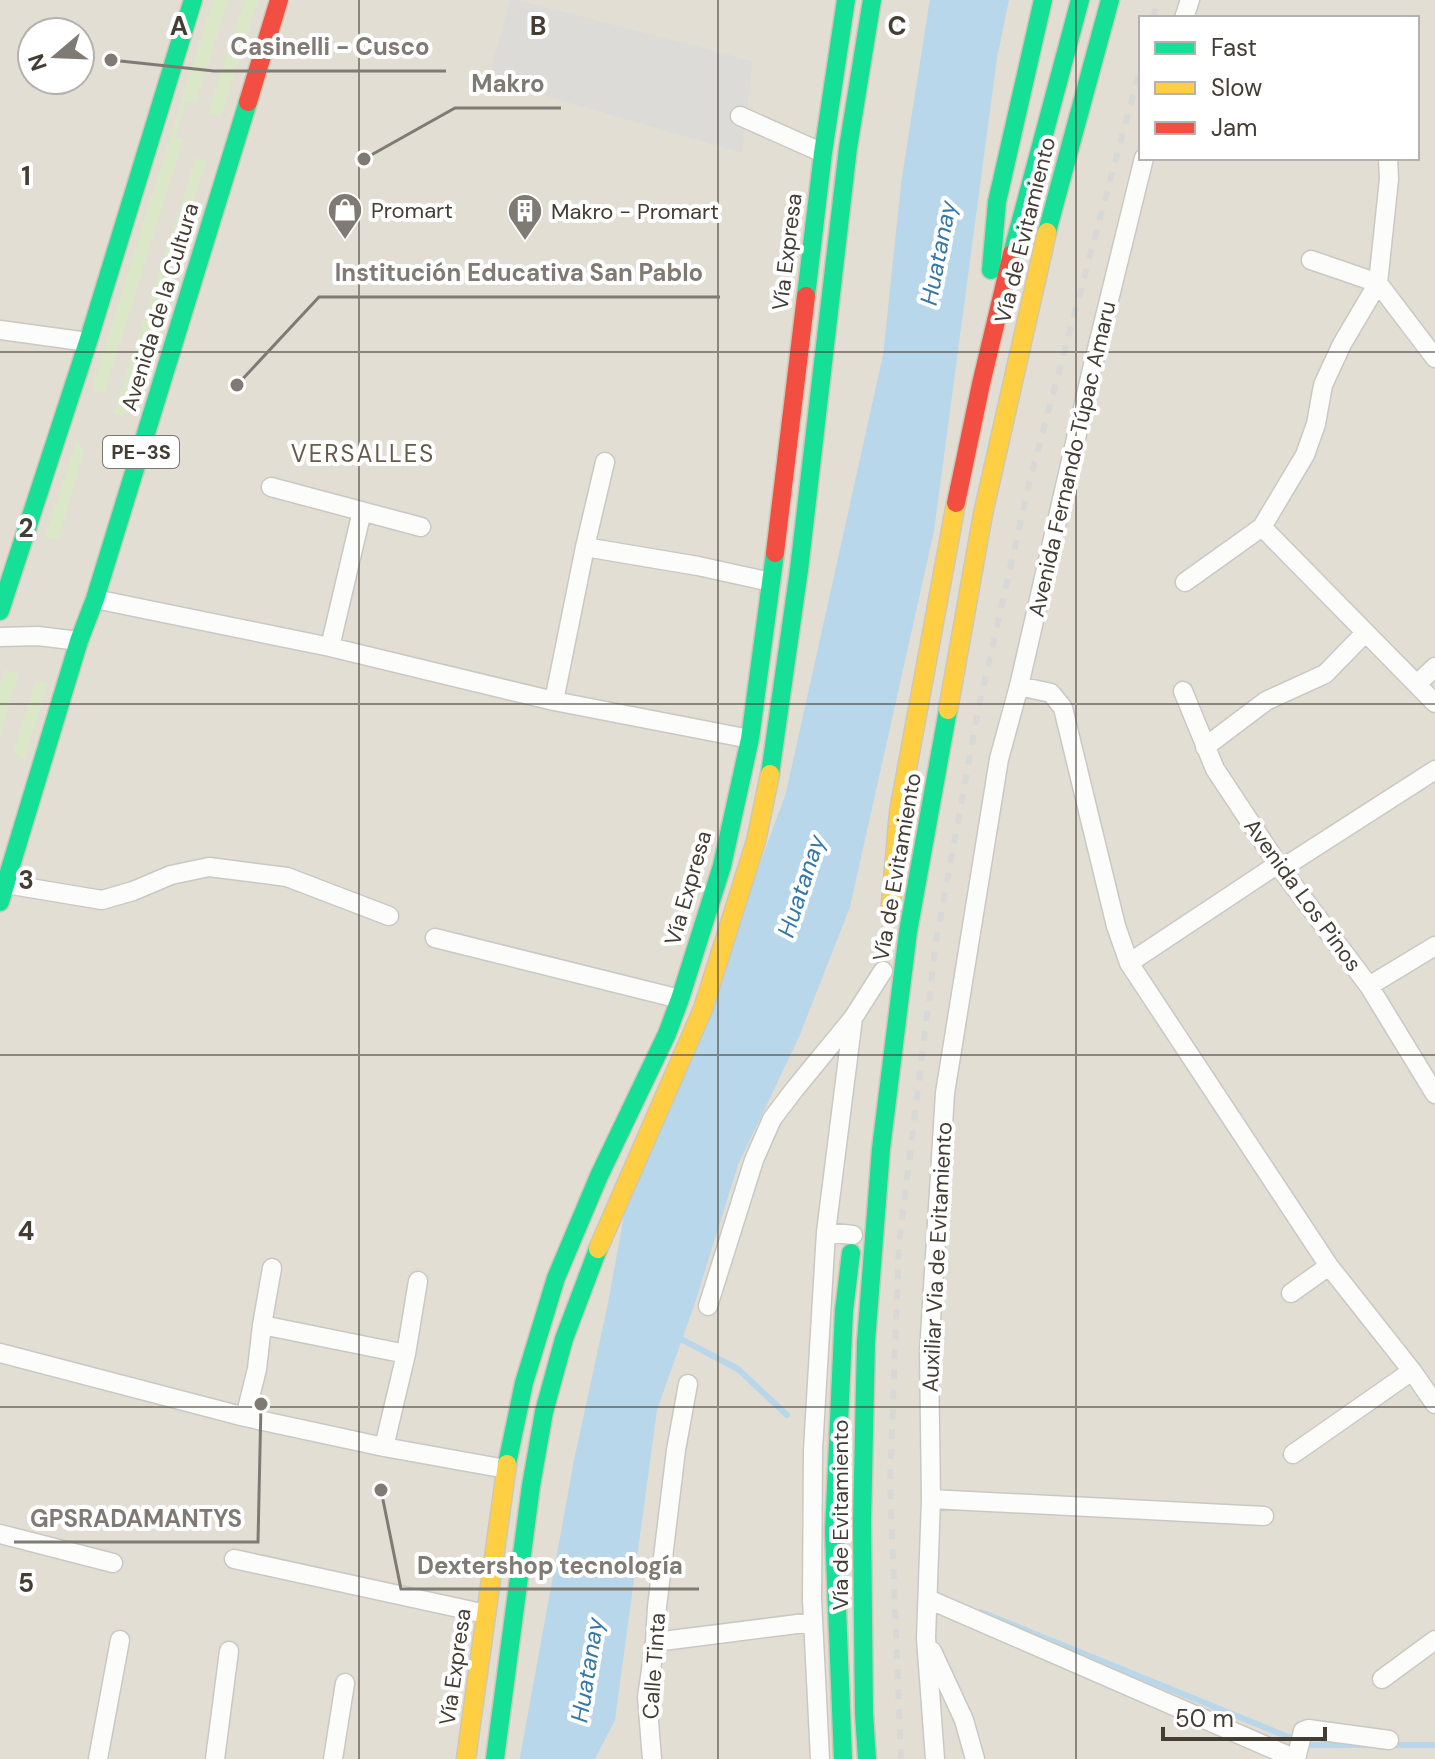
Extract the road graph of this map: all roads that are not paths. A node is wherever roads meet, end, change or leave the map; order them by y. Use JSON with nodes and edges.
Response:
{"nodes":[{"id":1,"x":193,"y":0,"type":"edge"},
{"id":2,"x":279,"y":0,"type":"edge"},
{"id":3,"x":846,"y":0,"type":"edge"},
{"id":4,"x":872,"y":0,"type":"edge"},
{"id":5,"x":1043,"y":0,"type":"edge"},
{"id":6,"x":1080,"y":0,"type":"edge"},
{"id":7,"x":1110,"y":0,"type":"edge"},
{"id":8,"x":740,"y":116,"type":"dead end"},
{"id":9,"x":823,"y":153,"type":"junction"},
{"id":10,"x":1144,"y":160,"type":"edge"},
{"id":11,"x":1388,"y":160,"type":"edge"},
{"id":12,"x":1311,"y":260,"type":"dead end"},
{"id":13,"x":1378,"y":283,"type":"junction"},
{"id":14,"x":0,"y":330,"type":"edge"},
{"id":15,"x":88,"y":342,"type":"junction"},
{"id":16,"x":1435,"y":358,"type":"edge"},
{"id":17,"x":981,"y":384,"type":"junction"},
{"id":18,"x":605,"y":462,"type":"dead end"},
{"id":19,"x":271,"y":487,"type":"dead end"},
{"id":20,"x":362,"y":511,"type":"junction"},
{"id":21,"x":421,"y":527,"type":"dead end"},
{"id":22,"x":1262,"y":527,"type":"junction"},
{"id":23,"x":585,"y":547,"type":"junction"},
{"id":24,"x":771,"y":582,"type":"junction"},
{"id":25,"x":1185,"y":582,"type":"dead end"},
{"id":26,"x":95,"y":599,"type":"junction"},
{"id":27,"x":0,"y":611,"type":"edge"},
{"id":28,"x":1365,"y":633,"type":"junction"},
{"id":29,"x":0,"y":637,"type":"edge"},
{"id":30,"x":79,"y":641,"type":"junction"},
{"id":31,"x":330,"y":647,"type":"junction"},
{"id":32,"x":1435,"y":667,"type":"edge"},
{"id":33,"x":1417,"y":684,"type":"junction"},
{"id":34,"x":1019,"y":686,"type":"junction"},
{"id":35,"x":1183,"y":691,"type":"dead end"},
{"id":36,"x":554,"y":701,"type":"junction"},
{"id":37,"x":1435,"y":703,"type":"edge"},
{"id":38,"x":750,"y":739,"type":"junction"},
{"id":39,"x":1205,"y":747,"type":"junction"},
{"id":40,"x":999,"y":759,"type":"joint"},
{"id":41,"x":1435,"y":770,"type":"edge"},
{"id":42,"x":1279,"y":867,"type":"junction"},
{"id":43,"x":6,"y":884,"type":"junction"},
{"id":44,"x":0,"y":902,"type":"edge"},
{"id":45,"x":389,"y":916,"type":"dead end"},
{"id":46,"x":889,"y":927,"type":"dead end"},
{"id":47,"x":435,"y":938,"type":"dead end"},
{"id":48,"x":1435,"y":946,"type":"edge"},
{"id":49,"x":884,"y":963,"type":"joint"},
{"id":50,"x":1129,"y":963,"type":"junction"},
{"id":51,"x":1369,"y":986,"type":"junction"},
{"id":52,"x":680,"y":999,"type":"junction"},
{"id":53,"x":878,"y":1017,"type":"dead end"},
{"id":54,"x":853,"y":1018,"type":"junction"},
{"id":55,"x":1435,"y":1094,"type":"edge"},
{"id":56,"x":854,"y":1227,"type":"joint"},
{"id":57,"x":826,"y":1232,"type":"junction"},
{"id":58,"x":1329,"y":1266,"type":"junction"},
{"id":59,"x":272,"y":1268,"type":"dead end"},
{"id":60,"x":418,"y":1281,"type":"dead end"},
{"id":61,"x":1291,"y":1293,"type":"dead end"},
{"id":62,"x":708,"y":1306,"type":"dead end"},
{"id":63,"x":262,"y":1325,"type":"junction"},
{"id":64,"x":0,"y":1353,"type":"edge"},
{"id":65,"x":406,"y":1354,"type":"junction"},
{"id":66,"x":1412,"y":1371,"type":"junction"},
{"id":67,"x":688,"y":1384,"type":"dead end"},
{"id":68,"x":1435,"y":1404,"type":"edge"},
{"id":69,"x":245,"y":1417,"type":"junction"},
{"id":70,"x":384,"y":1447,"type":"junction"},
{"id":71,"x":1293,"y":1454,"type":"dead end"},
{"id":72,"x":506,"y":1469,"type":"junction"},
{"id":73,"x":931,"y":1499,"type":"junction"},
{"id":74,"x":1264,"y":1516,"type":"dead end"},
{"id":75,"x":0,"y":1534,"type":"edge"},
{"id":76,"x":234,"y":1559,"type":"dead end"},
{"id":77,"x":113,"y":1563,"type":"dead end"},
{"id":78,"x":928,"y":1599,"type":"junction"},
{"id":79,"x":486,"y":1614,"type":"junction"},
{"id":80,"x":813,"y":1622,"type":"junction"},
{"id":81,"x":926,"y":1638,"type":"junction"},
{"id":82,"x":120,"y":1640,"type":"dead end"},
{"id":83,"x":1435,"y":1640,"type":"edge"},
{"id":84,"x":655,"y":1642,"type":"junction"},
{"id":85,"x":229,"y":1651,"type":"dead end"},
{"id":86,"x":1382,"y":1679,"type":"dead end"},
{"id":87,"x":345,"y":1683,"type":"dead end"},
{"id":88,"x":1389,"y":1740,"type":"dead end"},
{"id":89,"x":1297,"y":1755,"type":"edge"},
{"id":90,"x":98,"y":1759,"type":"edge"},
{"id":91,"x":215,"y":1759,"type":"edge"},
{"id":92,"x":333,"y":1759,"type":"edge"},
{"id":93,"x":466,"y":1759,"type":"edge"},
{"id":94,"x":495,"y":1759,"type":"edge"},
{"id":95,"x":652,"y":1759,"type":"edge"},
{"id":96,"x":820,"y":1759,"type":"edge"},
{"id":97,"x":843,"y":1759,"type":"edge"},
{"id":98,"x":867,"y":1759,"type":"edge"},
{"id":99,"x":935,"y":1759,"type":"edge"},
{"id":100,"x":975,"y":1759,"type":"edge"}],
"edges":[{"from":1,"to":15,"type":"main road"},
{"from":2,"to":26,"type":"main road","name":"Avenida de la Cultura","number":"PE-3S"},
{"from":3,"to":9,"type":"main road","name":"Vía Expresa"},
{"from":4,"to":94,"type":"main road"},
{"from":5,"to":17,"type":"main road"},
{"from":6,"to":17,"type":"main road","name":"Vía de Evitamiento"},
{"from":7,"to":98,"type":"main road","name":"Vía de Evitamiento"},
{"from":8,"to":9,"type":"street"},
{"from":9,"to":24,"type":"main road","name":"Vía Expresa"},
{"from":10,"to":34,"type":"street","name":"Avenida Fernando Túpac Amaru"},
{"from":11,"to":13,"type":"street"},
{"from":12,"to":13,"type":"street"},
{"from":13,"to":16,"type":"street"},
{"from":13,"to":22,"type":"street"},
{"from":14,"to":15,"type":"street"},
{"from":15,"to":27,"type":"main road"},
{"from":17,"to":46,"type":"main road","name":"Vía de Evitamiento"},
{"from":18,"to":23,"type":"street"},
{"from":19,"to":20,"type":"street"},
{"from":20,"to":21,"type":"street"},
{"from":20,"to":31,"type":"street"},
{"from":22,"to":25,"type":"street"},
{"from":22,"to":28,"type":"street"},
{"from":23,"to":24,"type":"street"},
{"from":23,"to":36,"type":"street"},
{"from":24,"to":38,"type":"main road","name":"Vía Expresa"},
{"from":26,"to":30,"type":"main road","name":"Avenida de la Cultura","number":"PE-3S"},
{"from":26,"to":31,"type":"street"},
{"from":28,"to":33,"type":"street"},
{"from":28,"to":39,"type":"street"},
{"from":29,"to":30,"type":"street"},
{"from":30,"to":43,"type":"main road","name":"Avenida de la Cultura","number":"PE-3S"},
{"from":31,"to":36,"type":"street"},
{"from":32,"to":33,"type":"street"},
{"from":33,"to":37,"type":"street"},
{"from":34,"to":40,"type":"street","name":"Avenida Fernando Túpac Amaru"},
{"from":34,"to":50,"type":"street"},
{"from":35,"to":39,"type":"street","name":"Avenida Los Pinos"},
{"from":36,"to":38,"type":"street"},
{"from":38,"to":52,"type":"main road","name":"Vía Expresa"},
{"from":39,"to":42,"type":"street","name":"Avenida Los Pinos"},
{"from":40,"to":73,"type":"street","name":"Auxiliar Via de Evitamiento"},
{"from":41,"to":42,"type":"street"},
{"from":42,"to":50,"type":"street"},
{"from":42,"to":51,"type":"street","name":"Avenida Los Pinos"},
{"from":43,"to":44,"type":"main road","name":"Avenida de la Cultura","number":"PE-3S"},
{"from":43,"to":45,"type":"street"},
{"from":47,"to":52,"type":"street"},
{"from":48,"to":51,"type":"street"},
{"from":49,"to":53,"type":"main road","name":"Vía de Evitamiento"},
{"from":49,"to":54,"type":"street"},
{"from":50,"to":58,"type":"street"},
{"from":51,"to":55,"type":"street","name":"Avenida Los Pinos"},
{"from":52,"to":72,"type":"main road","name":"Vía Expresa"},
{"from":54,"to":57,"type":"street"},
{"from":54,"to":62,"type":"street"},
{"from":56,"to":57,"type":"street"},
{"from":56,"to":97,"type":"main road","name":"Vía de Evitamiento"},
{"from":57,"to":80,"type":"street"},
{"from":58,"to":61,"type":"street"},
{"from":58,"to":66,"type":"street"},
{"from":59,"to":63,"type":"street"},
{"from":60,"to":65,"type":"street"},
{"from":63,"to":65,"type":"street"},
{"from":63,"to":69,"type":"street"},
{"from":64,"to":69,"type":"street"},
{"from":65,"to":70,"type":"street"},
{"from":66,"to":68,"type":"street"},
{"from":66,"to":71,"type":"street"},
{"from":67,"to":84,"type":"street","name":"Calle Tinta"},
{"from":69,"to":70,"type":"street"},
{"from":70,"to":72,"type":"street"},
{"from":72,"to":79,"type":"main road","name":"Vía Expresa"},
{"from":73,"to":74,"type":"street"},
{"from":73,"to":78,"type":"street","name":"Auxiliar Via de Evitamiento"},
{"from":75,"to":77,"type":"street"},
{"from":76,"to":79,"type":"street"},
{"from":78,"to":81,"type":"street","name":"Auxiliar Via de Evitamiento"},
{"from":78,"to":89,"type":"street"},
{"from":79,"to":93,"type":"main road","name":"Vía Expresa"},
{"from":80,"to":84,"type":"street"},
{"from":80,"to":96,"type":"street"},
{"from":81,"to":99,"type":"street","name":"Auxiliar Via de Evitamiento"},
{"from":81,"to":100,"type":"street"},
{"from":82,"to":90,"type":"street"},
{"from":83,"to":86,"type":"street"},
{"from":84,"to":95,"type":"street","name":"Calle Tinta"},
{"from":85,"to":91,"type":"street"},
{"from":87,"to":92,"type":"street"},
{"from":88,"to":89,"type":"street"}]}
